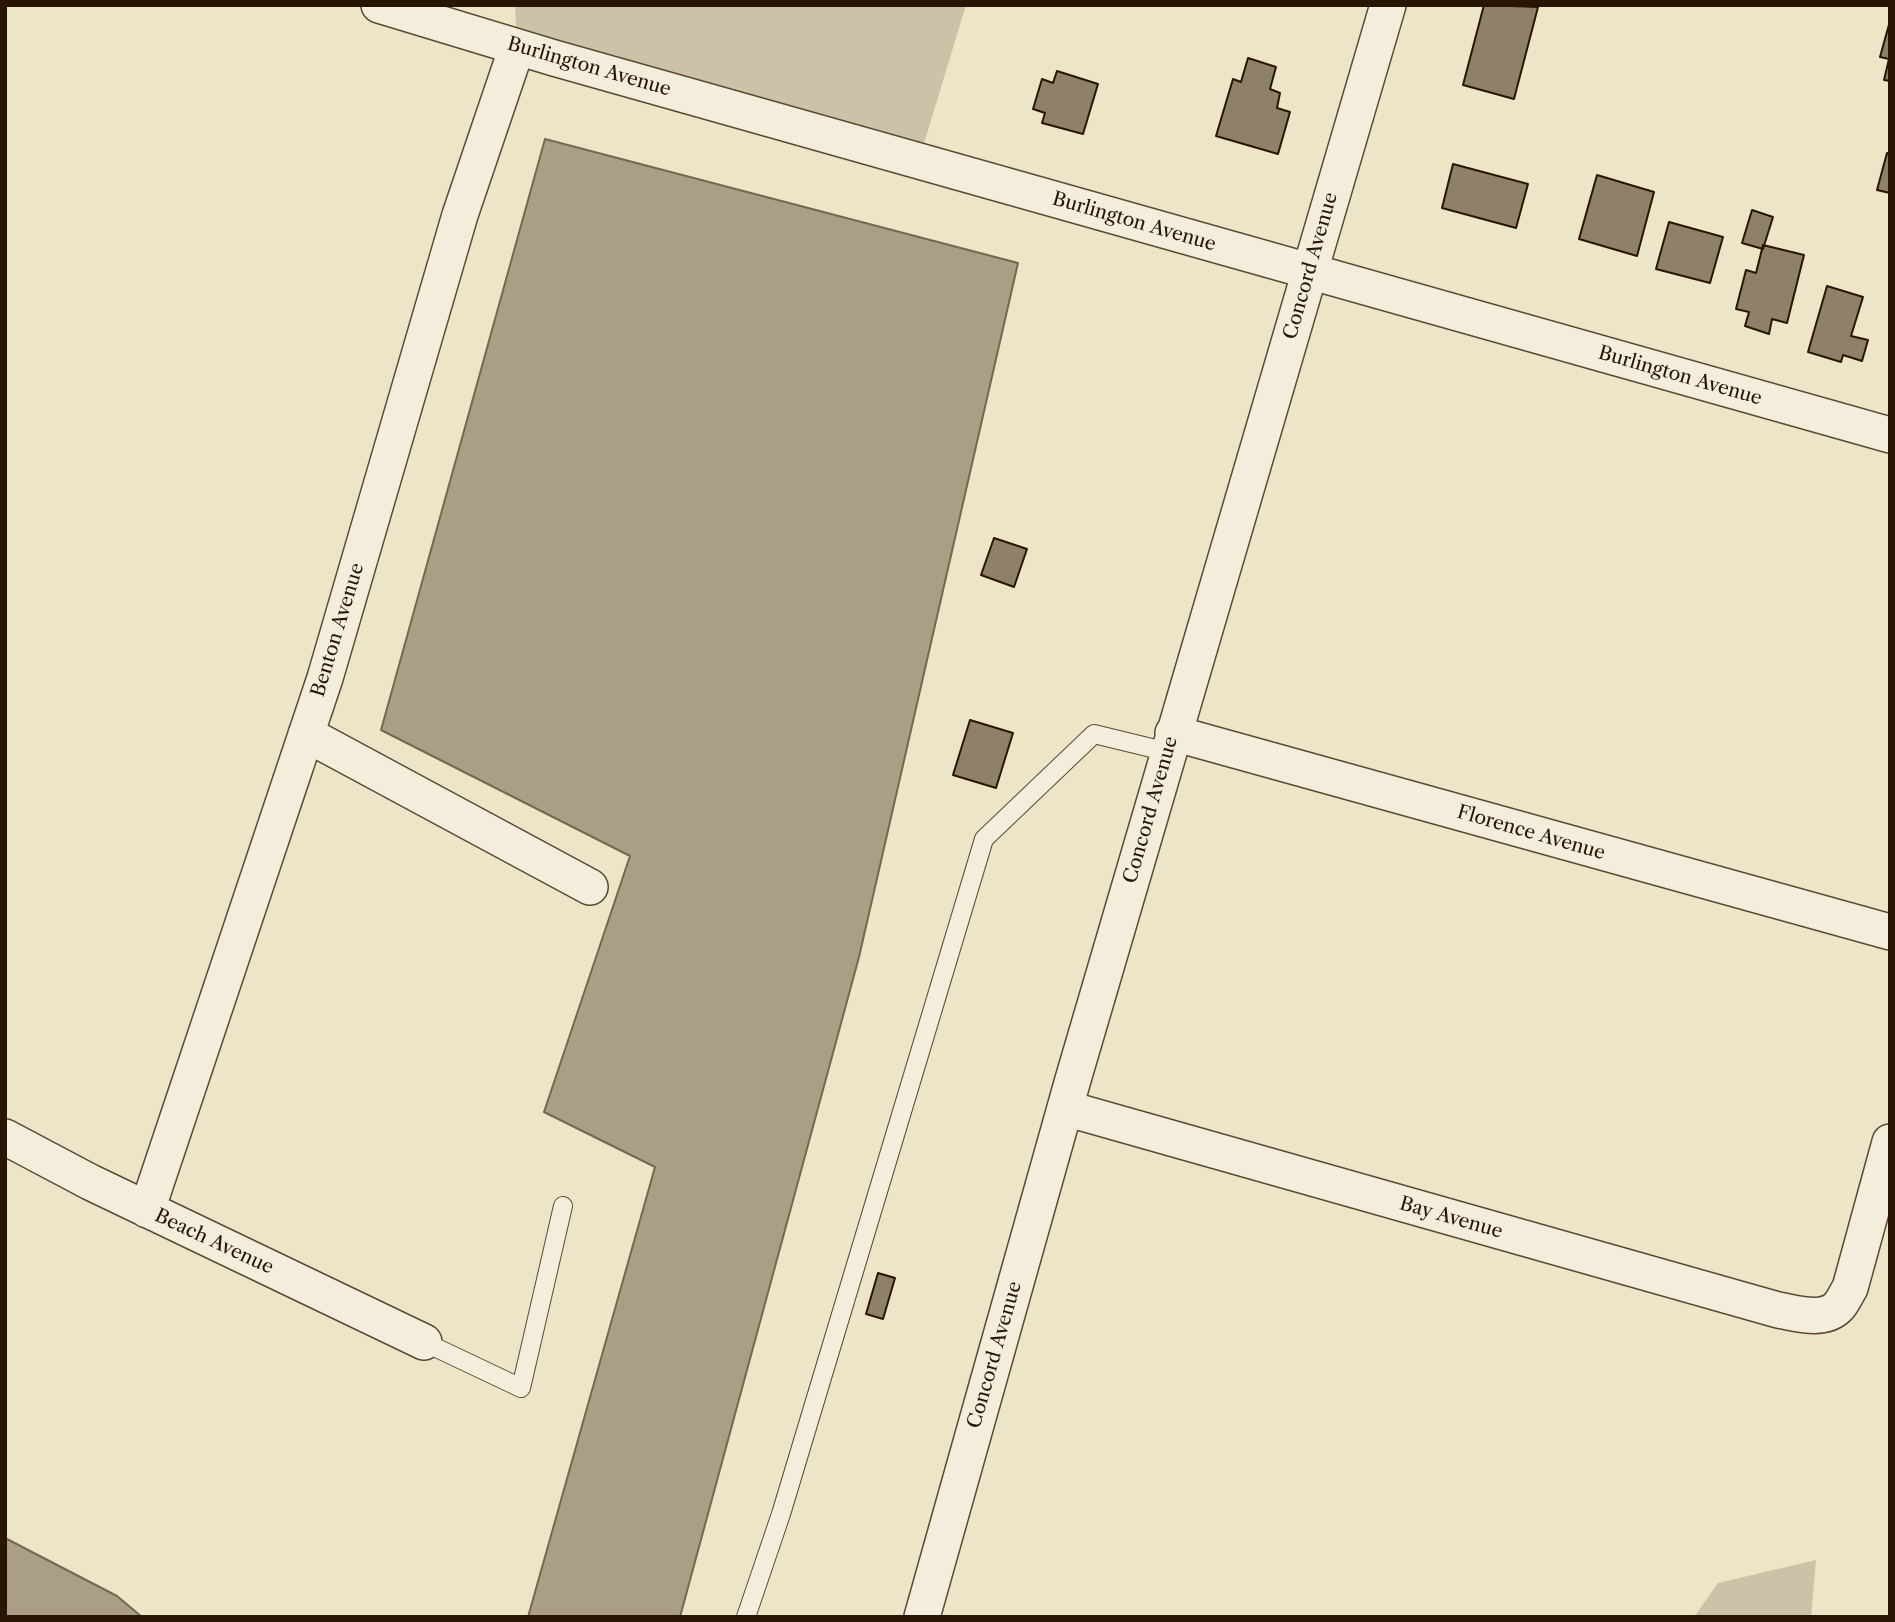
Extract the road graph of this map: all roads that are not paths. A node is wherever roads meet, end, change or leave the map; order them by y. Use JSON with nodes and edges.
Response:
{"nodes":[{"id":1,"x":379,"y":5,"type":"edge"},
{"id":2,"x":1388,"y":5,"type":"edge"},
{"id":3,"x":517,"y":47,"type":"junction"},
{"id":4,"x":1310,"y":271,"type":"junction"},
{"id":5,"x":1890,"y":435,"type":"edge"},
{"id":6,"x":306,"y":734,"type":"junction"},
{"id":7,"x":1170,"y":743,"type":"junction"},
{"id":8,"x":590,"y":887,"type":"dead end"},
{"id":9,"x":1890,"y":932,"type":"edge"},
{"id":10,"x":1065,"y":1108,"type":"junction"},
{"id":11,"x":5,"y":1137,"type":"edge"},
{"id":12,"x":1890,"y":1142,"type":"edge"},
{"id":13,"x":563,"y":1206,"type":"dead end"},
{"id":14,"x":147,"y":1210,"type":"junction"},
{"id":15,"x":424,"y":1342,"type":"joint"},
{"id":16,"x":746,"y":1617,"type":"edge"},
{"id":17,"x":922,"y":1617,"type":"edge"}],
"edges":[{"from":1,"to":3,"type":"street","name":"Burlington Avenue"},
{"from":2,"to":4,"type":"street","name":"Concord Avenue"},
{"from":3,"to":4,"type":"street","name":"Burlington Avenue"},
{"from":3,"to":6,"type":"street","name":"Benton Avenue"},
{"from":4,"to":5,"type":"street","name":"Burlington Avenue"},
{"from":4,"to":7,"type":"street","name":"Concord Avenue"},
{"from":6,"to":8,"type":"street"},
{"from":6,"to":14,"type":"street","name":"Benton Avenue"},
{"from":7,"to":9,"type":"street","name":"Florence Avenue"},
{"from":7,"to":10,"type":"street","name":"Concord Avenue"},
{"from":7,"to":16,"type":"lane"},
{"from":10,"to":12,"type":"street","name":"Bay Avenue"},
{"from":10,"to":17,"type":"street","name":"Concord Avenue"},
{"from":11,"to":14,"type":"street","name":"Beach Avenue"},
{"from":13,"to":15,"type":"lane"},
{"from":14,"to":15,"type":"street","name":"Beach Avenue"}]}
